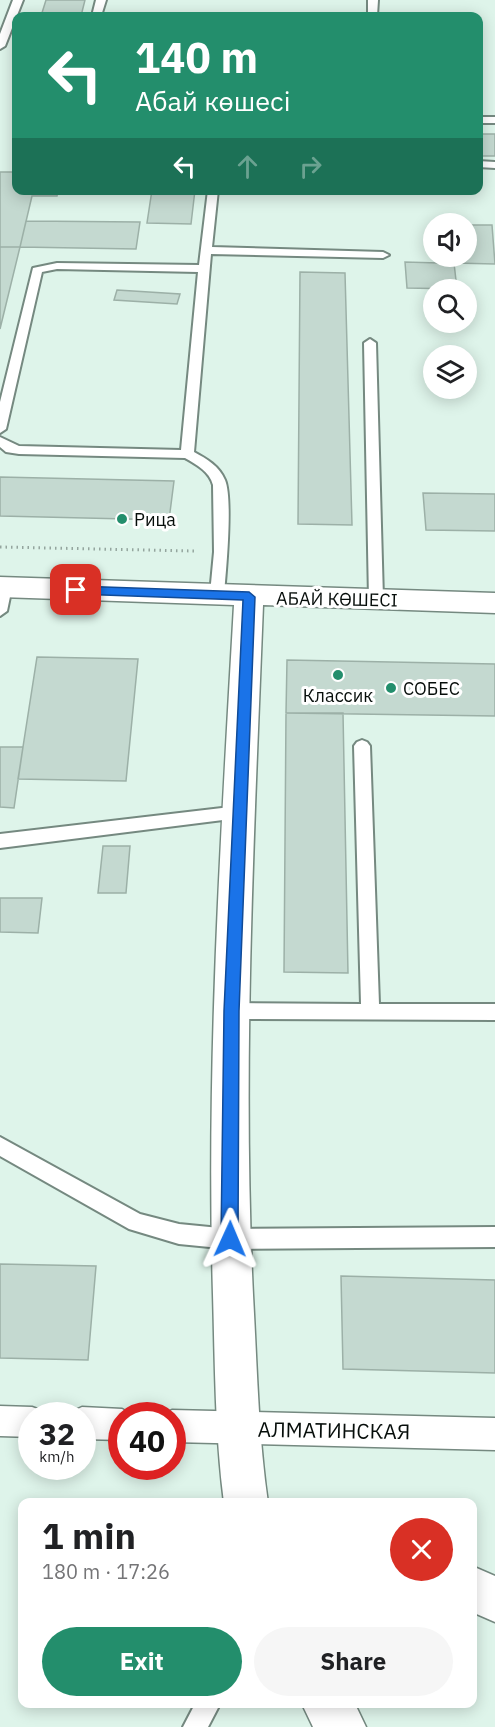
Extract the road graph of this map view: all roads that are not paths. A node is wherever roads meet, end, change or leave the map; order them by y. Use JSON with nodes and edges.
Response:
{"nodes":[{"id":1,"x":12,"y":15,"type":"edge"},
{"id":2,"x":0,"y":46,"type":"edge"},
{"id":3,"x":212,"y":195,"type":"edge"},
{"id":4,"x":206,"y":250,"type":"junction"},
{"id":5,"x":383,"y":255,"type":"dead end"},
{"id":6,"x":204,"y":269,"type":"junction"},
{"id":7,"x":370,"y":343,"type":"dead end"},
{"id":8,"x":0,"y":429,"type":"edge"},
{"id":9,"x":0,"y":441,"type":"edge"},
{"id":10,"x":187,"y":454,"type":"junction"},
{"id":11,"x":2,"y":595,"type":"edge"},
{"id":12,"x":233,"y":596,"type":"junction"},
{"id":13,"x":376,"y":599,"type":"junction"},
{"id":14,"x":495,"y":603,"type":"edge"},
{"id":15,"x":362,"y":746,"type":"dead end"},
{"id":16,"x":239,"y":812,"type":"junction"},
{"id":17,"x":0,"y":841,"type":"edge"},
{"id":18,"x":232,"y":1011,"type":"junction"},
{"id":19,"x":370,"y":1011,"type":"junction"},
{"id":20,"x":495,"y":1012,"type":"edge"},
{"id":21,"x":0,"y":1146,"type":"edge"},
{"id":22,"x":495,"y":1237,"type":"edge"},
{"id":23,"x":230,"y":1239,"type":"junction"},
{"id":24,"x":0,"y":1421,"type":"edge"},
{"id":25,"x":18,"y":1422,"type":"edge"},
{"id":26,"x":186,"y":1426,"type":"edge"},
{"id":27,"x":240,"y":1428,"type":"junction"},
{"id":28,"x":495,"y":1434,"type":"edge"},
{"id":29,"x":246,"y":1498,"type":"edge"},
{"id":30,"x":477,"y":1591,"type":"edge"},
{"id":31,"x":495,"y":1599,"type":"edge"},
{"id":32,"x":206,"y":1708,"type":"edge"},
{"id":33,"x":330,"y":1708,"type":"edge"},
{"id":34,"x":195,"y":1727,"type":"edge"},
{"id":35,"x":342,"y":1727,"type":"edge"}],
"edges":[{"from":1,"to":2,"type":"lane"},
{"from":3,"to":4,"type":"lane"},
{"from":4,"to":5,"type":"lane"},
{"from":4,"to":6,"type":"lane"},
{"from":6,"to":8,"type":"lane"},
{"from":6,"to":10,"type":"lane"},
{"from":7,"to":13,"type":"lane"},
{"from":9,"to":10,"type":"lane"},
{"from":10,"to":12,"type":"lane"},
{"from":11,"to":12,"type":"street","name":"АБАЙ КӨШЕСІ"},
{"from":12,"to":13,"type":"street","name":"АБАЙ КӨШЕСІ"},
{"from":12,"to":16,"type":"street"},
{"from":13,"to":14,"type":"street","name":"АБАЙ КӨШЕСІ"},
{"from":15,"to":19,"type":"lane"},
{"from":16,"to":17,"type":"lane"},
{"from":16,"to":18,"type":"street"},
{"from":18,"to":19,"type":"lane"},
{"from":18,"to":23,"type":"street"},
{"from":19,"to":20,"type":"lane"},
{"from":21,"to":23,"type":"lane"},
{"from":22,"to":23,"type":"lane"},
{"from":23,"to":27,"type":"street"},
{"from":24,"to":25,"type":"street"},
{"from":26,"to":27,"type":"street","name":"АЛМАТИНСКАЯ"},
{"from":27,"to":28,"type":"street","name":"АЛМАТИНСКАЯ"},
{"from":27,"to":29,"type":"street"},
{"from":30,"to":31,"type":"street"},
{"from":32,"to":34,"type":"lane"},
{"from":33,"to":35,"type":"street"}]}
